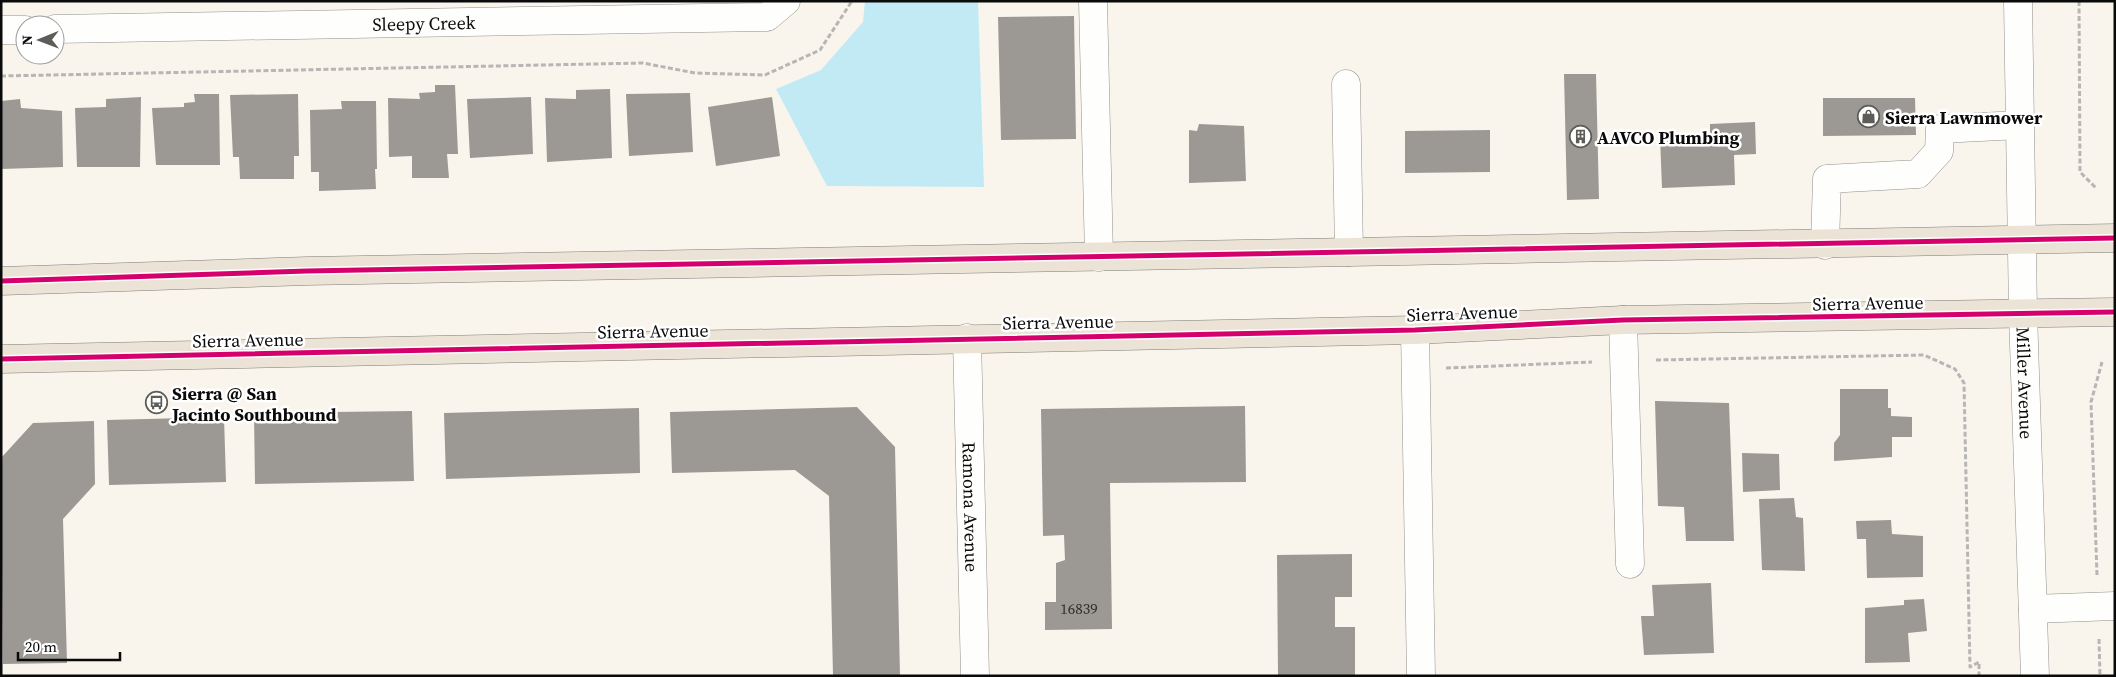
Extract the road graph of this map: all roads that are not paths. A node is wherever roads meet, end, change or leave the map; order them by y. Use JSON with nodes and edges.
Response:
{"nodes":[{"id":1,"x":786,"y":1,"type":"edge"},
{"id":2,"x":1093,"y":1,"type":"edge"},
{"id":3,"x":2018,"y":1,"type":"edge"},
{"id":4,"x":437,"y":12,"type":"edge"},
{"id":5,"x":65,"y":29,"type":"edge"},
{"id":6,"x":1,"y":30,"type":"edge"},
{"id":7,"x":15,"y":30,"type":"edge"},
{"id":8,"x":1346,"y":84,"type":"dead end"},
{"id":9,"x":2020,"y":125,"type":"junction"},
{"id":10,"x":2115,"y":238,"type":"edge"},
{"id":11,"x":2022,"y":241,"type":"junction"},
{"id":12,"x":1825,"y":245,"type":"junction"},
{"id":13,"x":1349,"y":252,"type":"junction"},
{"id":14,"x":1099,"y":257,"type":"junction"},
{"id":15,"x":1,"y":281,"type":"edge"},
{"id":16,"x":2115,"y":312,"type":"edge"},
{"id":17,"x":2023,"y":313,"type":"junction"},
{"id":18,"x":1623,"y":320,"type":"junction"},
{"id":19,"x":1415,"y":330,"type":"junction"},
{"id":20,"x":967,"y":338,"type":"junction"},
{"id":21,"x":1,"y":359,"type":"edge"},
{"id":22,"x":1630,"y":564,"type":"dead end"},
{"id":23,"x":2106,"y":606,"type":"edge"},
{"id":24,"x":2033,"y":609,"type":"junction"},
{"id":25,"x":975,"y":676,"type":"edge"},
{"id":26,"x":1421,"y":676,"type":"edge"},
{"id":27,"x":2035,"y":676,"type":"edge"}],
"edges":[{"from":1,"to":4,"type":"street","name":"Sleepy Creek"},
{"from":2,"to":14,"type":"street"},
{"from":3,"to":9,"type":"street","name":"Miller Avenue"},
{"from":4,"to":5,"type":"street","name":"Sleepy Creek"},
{"from":6,"to":7,"type":"street"},
{"from":8,"to":13,"type":"street"},
{"from":9,"to":11,"type":"street","name":"Miller Avenue"},
{"from":9,"to":12,"type":"street"},
{"from":10,"to":11,"type":"main road"},
{"from":11,"to":12,"type":"main road"},
{"from":11,"to":17,"type":"street","name":"Miller Avenue"},
{"from":12,"to":13,"type":"main road"},
{"from":13,"to":14,"type":"main road"},
{"from":14,"to":15,"type":"main road"},
{"from":16,"to":17,"type":"main road","name":"Sierra Avenue"},
{"from":17,"to":18,"type":"main road","name":"Sierra Avenue"},
{"from":17,"to":24,"type":"street","name":"Miller Avenue"},
{"from":18,"to":19,"type":"main road","name":"Sierra Avenue"},
{"from":18,"to":22,"type":"street"},
{"from":19,"to":20,"type":"main road","name":"Sierra Avenue"},
{"from":19,"to":26,"type":"street"},
{"from":20,"to":21,"type":"main road","name":"Sierra Avenue"},
{"from":20,"to":25,"type":"street","name":"Ramona Avenue"},
{"from":23,"to":24,"type":"street"},
{"from":24,"to":27,"type":"street","name":"Miller Avenue"}]}
